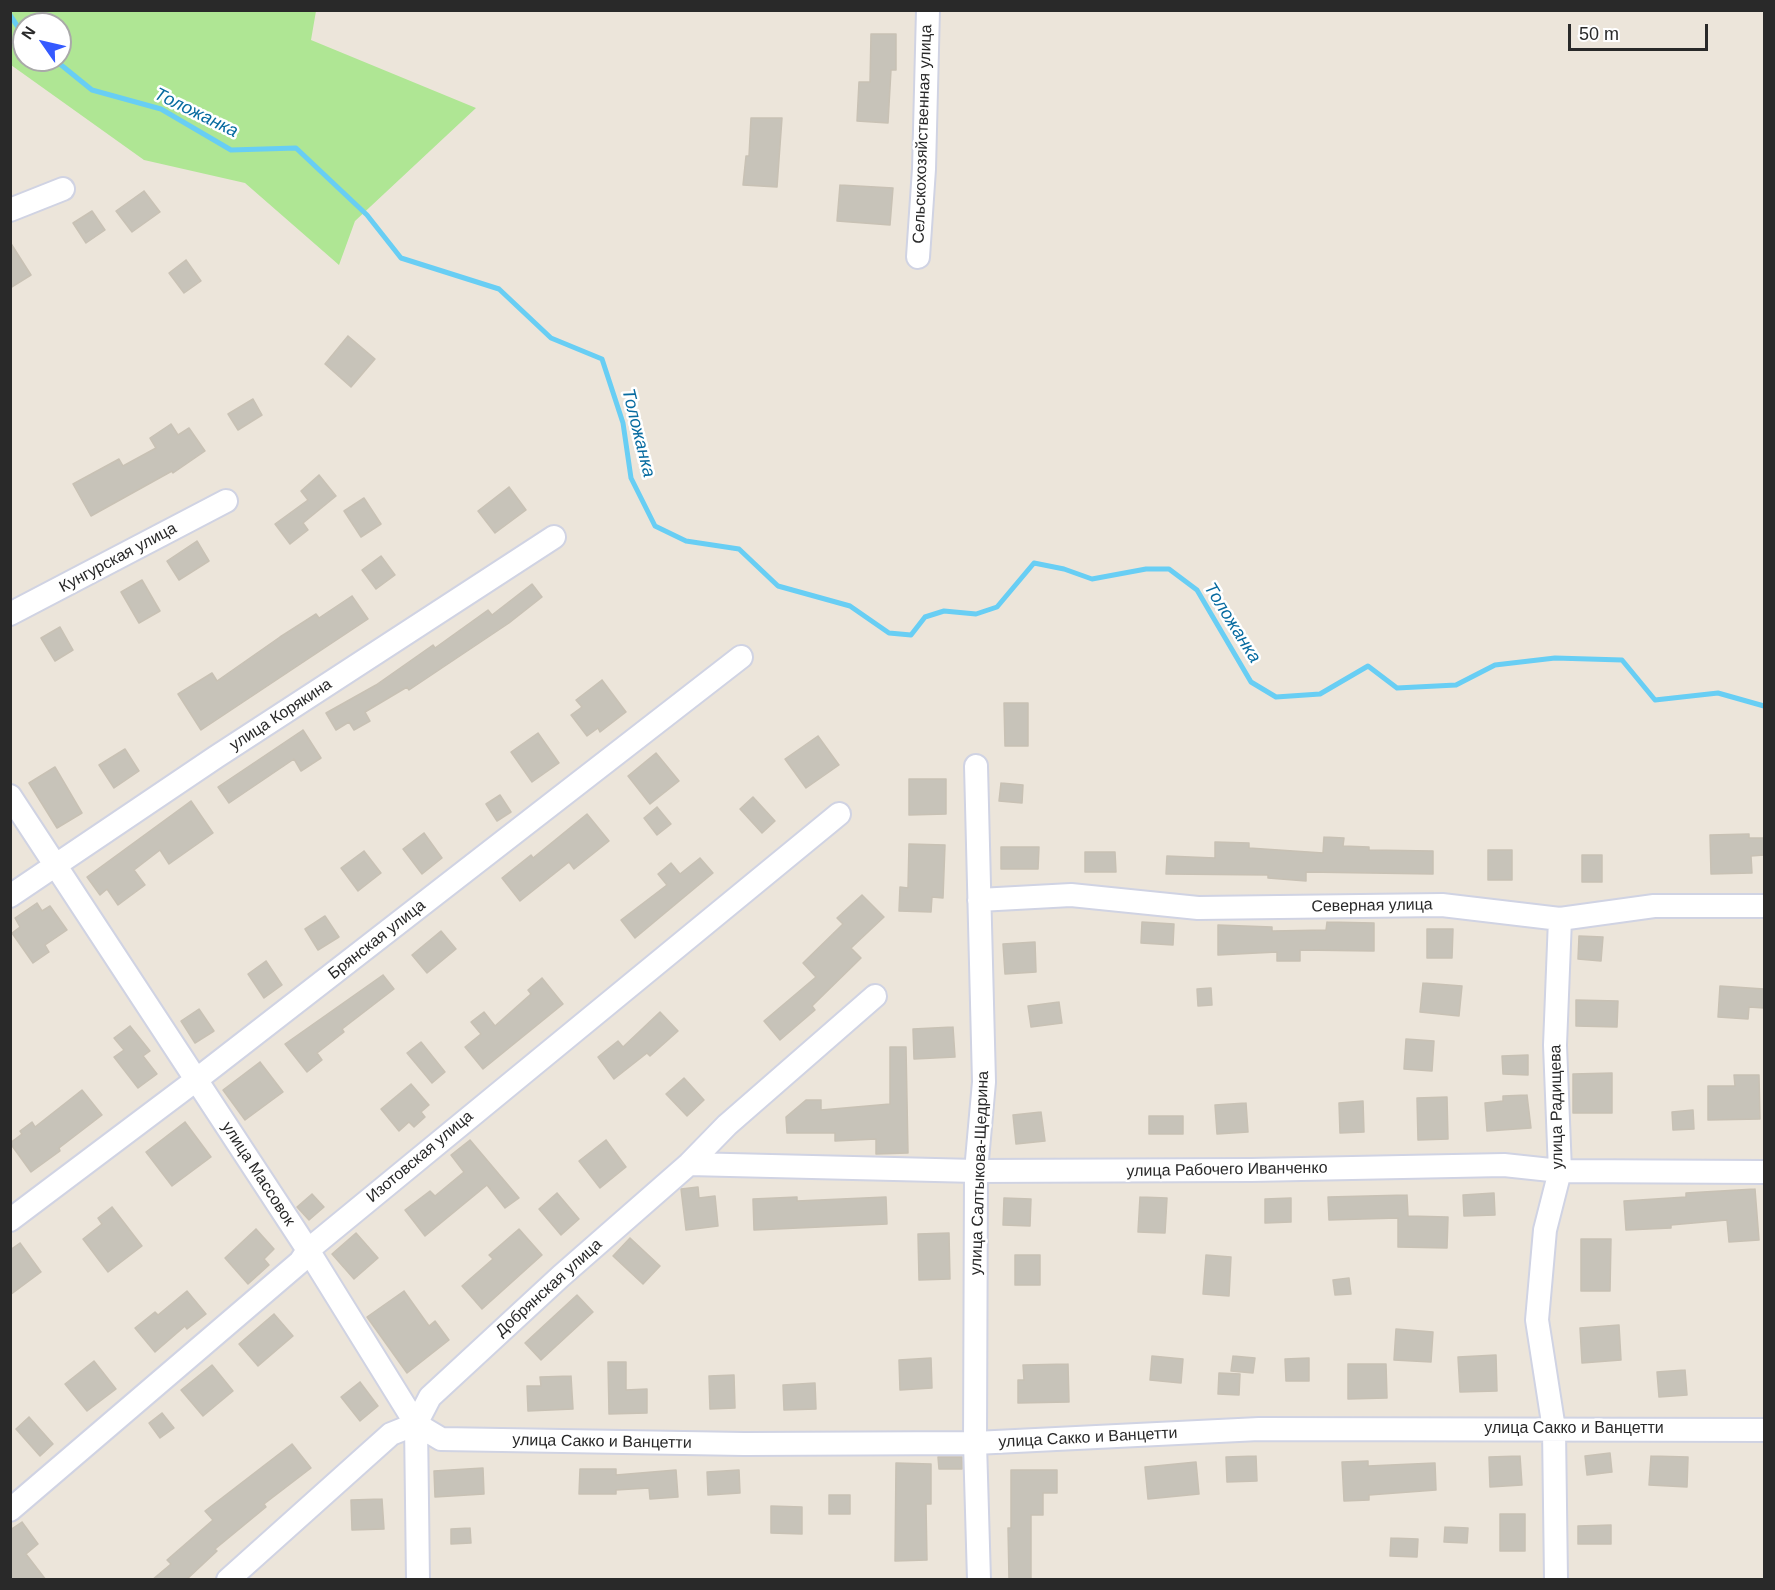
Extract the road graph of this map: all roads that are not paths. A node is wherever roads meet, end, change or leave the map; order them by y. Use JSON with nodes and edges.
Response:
{"nodes":[{"id":1,"x":928,"y":10,"type":"edge"},
{"id":2,"x":63,"y":189,"type":"dead end"},
{"id":3,"x":10,"y":210,"type":"edge"},
{"id":4,"x":918,"y":257,"type":"dead end"},
{"id":5,"x":226,"y":501,"type":"dead end"},
{"id":6,"x":554,"y":537,"type":"dead end"},
{"id":7,"x":10,"y":614,"type":"edge"},
{"id":8,"x":741,"y":657,"type":"dead end"},
{"id":9,"x":976,"y":766,"type":"dead end"},
{"id":10,"x":10,"y":796,"type":"edge"},
{"id":11,"x":839,"y":814,"type":"dead end"},
{"id":12,"x":55,"y":867,"type":"junction"},
{"id":13,"x":10,"y":896,"type":"edge"},
{"id":14,"x":980,"y":900,"type":"junction"},
{"id":15,"x":1764,"y":906,"type":"edge"},
{"id":16,"x":1560,"y":919,"type":"junction"},
{"id":17,"x":875,"y":996,"type":"dead end"},
{"id":18,"x":196,"y":1080,"type":"junction"},
{"id":19,"x":689,"y":1164,"type":"junction"},
{"id":20,"x":976,"y":1171,"type":"junction"},
{"id":21,"x":1560,"y":1171,"type":"junction"},
{"id":22,"x":1764,"y":1172,"type":"edge"},
{"id":23,"x":10,"y":1220,"type":"edge"},
{"id":24,"x":308,"y":1250,"type":"junction"},
{"id":25,"x":416,"y":1424,"type":"junction"},
{"id":26,"x":1554,"y":1429,"type":"junction"},
{"id":27,"x":1764,"y":1430,"type":"edge"},
{"id":28,"x":975,"y":1443,"type":"junction"},
{"id":29,"x":10,"y":1510,"type":"edge"},
{"id":30,"x":228,"y":1580,"type":"edge"},
{"id":31,"x":418,"y":1580,"type":"edge"},
{"id":32,"x":979,"y":1580,"type":"edge"},
{"id":33,"x":1556,"y":1580,"type":"edge"}],
"edges":[{"from":1,"to":4,"type":"street","name":"Сельскохозяйственная улица"},
{"from":2,"to":3,"type":"street"},
{"from":5,"to":7,"type":"street","name":"Кунгурская улица"},
{"from":6,"to":12,"type":"street","name":"улица Корякина"},
{"from":8,"to":18,"type":"street","name":"Брянская улица"},
{"from":9,"to":14,"type":"street","name":"улица Салтыкова-Щедрина"},
{"from":10,"to":12,"type":"street","name":"улица Массовок"},
{"from":11,"to":24,"type":"street","name":"Изотовская улица"},
{"from":12,"to":13,"type":"street","name":"улица Корякина"},
{"from":12,"to":18,"type":"street","name":"улица Массовок"},
{"from":14,"to":16,"type":"street","name":"Северная улица"},
{"from":14,"to":20,"type":"street","name":"улица Салтыкова-Щедрина"},
{"from":15,"to":16,"type":"street","name":"Северная улица"},
{"from":16,"to":21,"type":"street","name":"улица Радищева"},
{"from":17,"to":19,"type":"street","name":"Добрянская улица"},
{"from":18,"to":23,"type":"street","name":"Брянская улица"},
{"from":18,"to":24,"type":"street","name":"улица Массовок"},
{"from":19,"to":20,"type":"street","name":"улица Рабочего Иванченко"},
{"from":19,"to":25,"type":"street","name":"Добрянская улица"},
{"from":20,"to":21,"type":"street","name":"улица Рабочего Иванченко"},
{"from":20,"to":28,"type":"street","name":"улица Салтыкова-Щедрина"},
{"from":21,"to":22,"type":"street","name":"улица Рабочего Иванченко"},
{"from":21,"to":26,"type":"street","name":"улица Радищева"},
{"from":24,"to":25,"type":"street","name":"улица Массовок"},
{"from":24,"to":29,"type":"street","name":"Изотовская улица"},
{"from":25,"to":28,"type":"street","name":"улица Сакко и Ванцетти"},
{"from":25,"to":30,"type":"street"},
{"from":25,"to":31,"type":"street"},
{"from":26,"to":27,"type":"street","name":"улица Сакко и Ванцетти"},
{"from":26,"to":28,"type":"street","name":"улица Сакко и Ванцетти"},
{"from":26,"to":33,"type":"street","name":"улица Радищева"},
{"from":28,"to":32,"type":"street","name":"улица Салтыкова-Щедрина"}]}
